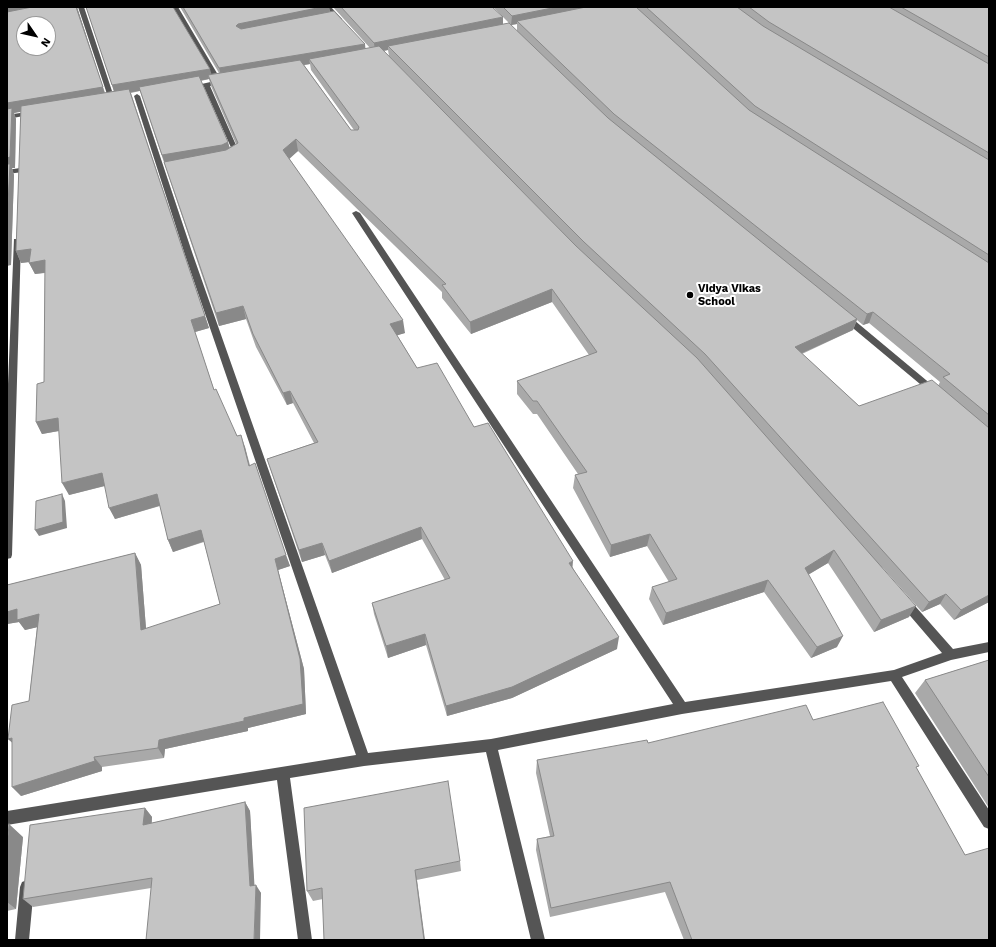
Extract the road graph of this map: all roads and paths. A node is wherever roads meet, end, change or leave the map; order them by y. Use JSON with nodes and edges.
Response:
{"nodes":[{"id":1,"x":81,"y":7,"type":"edge"},
{"id":2,"x":175,"y":7,"type":"edge"},
{"id":3,"x":328,"y":7,"type":"edge"},
{"id":4,"x":337,"y":17,"type":"junction"},
{"id":5,"x":329,"y":18,"type":"edge"},
{"id":6,"x":347,"y":28,"type":"edge"},
{"id":7,"x":227,"y":81,"type":"edge"},
{"id":8,"x":219,"y":82,"type":"junction"},
{"id":9,"x":206,"y":85,"type":"junction"},
{"id":10,"x":183,"y":88,"type":"edge"},
{"id":11,"x":137,"y":96,"type":"dead end"},
{"id":12,"x":104,"y":102,"type":"edge"},
{"id":13,"x":36,"y":113,"type":"edge"},
{"id":14,"x":7,"y":117,"type":"edge"},
{"id":15,"x":227,"y":160,"type":"edge"},
{"id":16,"x":20,"y":170,"type":"edge"},
{"id":17,"x":7,"y":172,"type":"edge"},
{"id":18,"x":356,"y":213,"type":"edge"},
{"id":19,"x":18,"y":232,"type":"edge"},
{"id":20,"x":840,"y":313,"type":"edge"},
{"id":21,"x":942,"y":398,"type":"edge"},
{"id":22,"x":7,"y":555,"type":"edge"},
{"id":23,"x":898,"y":595,"type":"edge"},
{"id":24,"x":989,"y":647,"type":"edge"},
{"id":25,"x":951,"y":655,"type":"junction"},
{"id":26,"x":894,"y":675,"type":"junction"},
{"id":27,"x":682,"y":708,"type":"junction"},
{"id":28,"x":491,"y":745,"type":"junction"},
{"id":29,"x":364,"y":760,"type":"junction"},
{"id":30,"x":283,"y":773,"type":"junction"},
{"id":31,"x":33,"y":813,"type":"junction"},
{"id":32,"x":7,"y":818,"type":"edge"},
{"id":33,"x":989,"y":822,"type":"edge"},
{"id":34,"x":32,"y":829,"type":"edge"},
{"id":35,"x":28,"y":877,"type":"edge"},
{"id":36,"x":22,"y":940,"type":"edge"},
{"id":37,"x":305,"y":940,"type":"edge"},
{"id":38,"x":538,"y":940,"type":"edge"}],
"edges":[{"from":1,"to":12,"type":"street"},
{"from":2,"to":8,"type":"street"},
{"from":3,"to":4,"type":"street"},
{"from":4,"to":5,"type":"street"},
{"from":4,"to":6,"type":"street"},
{"from":7,"to":8,"type":"street"},
{"from":8,"to":9,"type":"street"},
{"from":9,"to":10,"type":"street"},
{"from":9,"to":15,"type":"street"},
{"from":11,"to":29,"type":"street"},
{"from":13,"to":14,"type":"street"},
{"from":16,"to":17,"type":"street"},
{"from":18,"to":27,"type":"street"},
{"from":19,"to":22,"type":"street"},
{"from":20,"to":21,"type":"street"},
{"from":23,"to":25,"type":"street"},
{"from":24,"to":25,"type":"street"},
{"from":25,"to":26,"type":"street"},
{"from":26,"to":27,"type":"street"},
{"from":26,"to":33,"type":"street"},
{"from":27,"to":28,"type":"street"},
{"from":28,"to":29,"type":"street"},
{"from":28,"to":38,"type":"street"},
{"from":29,"to":30,"type":"street"},
{"from":30,"to":31,"type":"street"},
{"from":30,"to":37,"type":"street"},
{"from":31,"to":32,"type":"street"},
{"from":31,"to":34,"type":"street"},
{"from":35,"to":36,"type":"street"}]}
